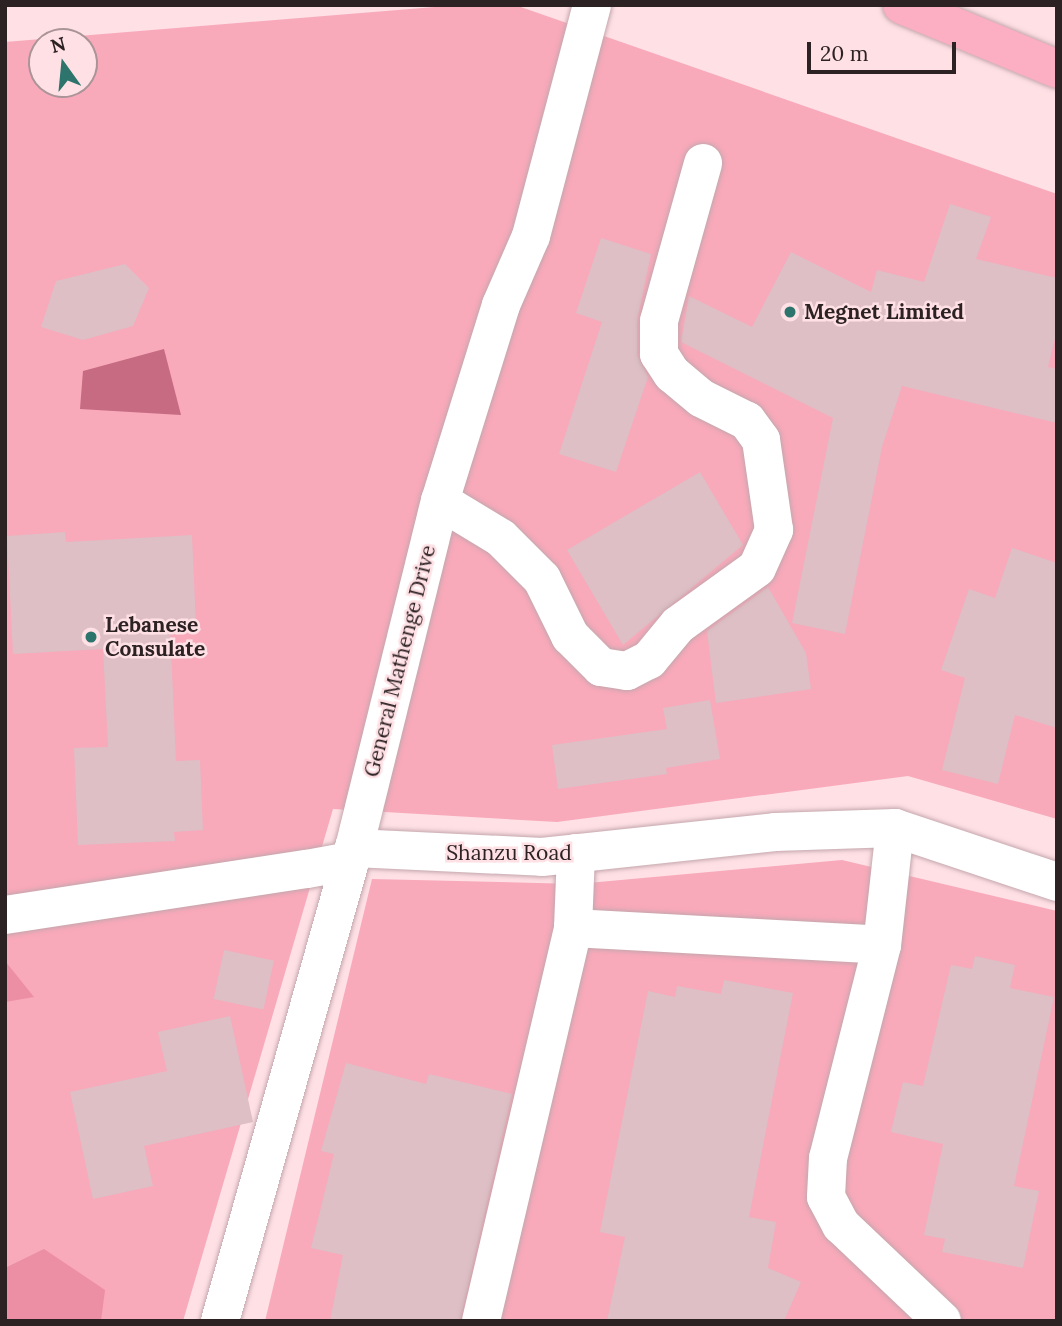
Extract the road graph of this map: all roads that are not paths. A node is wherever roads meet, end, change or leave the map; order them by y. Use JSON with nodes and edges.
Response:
{"nodes":[{"id":1,"x":592,"y":5,"type":"edge"},
{"id":2,"x":902,"y":5,"type":"edge"},
{"id":3,"x":1057,"y":69,"type":"edge"},
{"id":4,"x":704,"y":163,"type":"dead end"},
{"id":5,"x":440,"y":501,"type":"junction"},
{"id":6,"x":895,"y":828,"type":"junction"},
{"id":7,"x":354,"y":848,"type":"junction"},
{"id":8,"x":576,"y":853,"type":"junction"},
{"id":9,"x":1057,"y":882,"type":"edge"},
{"id":10,"x":5,"y":915,"type":"edge"},
{"id":11,"x":573,"y":928,"type":"junction"},
{"id":12,"x":882,"y":945,"type":"junction"},
{"id":13,"x":220,"y":1321,"type":"edge"},
{"id":14,"x":481,"y":1321,"type":"edge"},
{"id":15,"x":942,"y":1321,"type":"edge"}],
"edges":[{"from":1,"to":5,"type":"street","name":"General Mathenge Drive"},
{"from":2,"to":3,"type":"main road"},
{"from":4,"to":5,"type":"street"},
{"from":5,"to":7,"type":"street","name":"General Mathenge Drive"},
{"from":6,"to":8,"type":"street","name":"Shanzu Road"},
{"from":6,"to":9,"type":"street","name":"Shanzu Road"},
{"from":6,"to":12,"type":"street"},
{"from":7,"to":8,"type":"street","name":"Shanzu Road"},
{"from":7,"to":10,"type":"street"},
{"from":7,"to":13,"type":"street","name":"General Mathenge Drive"},
{"from":8,"to":11,"type":"street"},
{"from":11,"to":12,"type":"street"},
{"from":11,"to":14,"type":"street"},
{"from":12,"to":15,"type":"street"}]}
